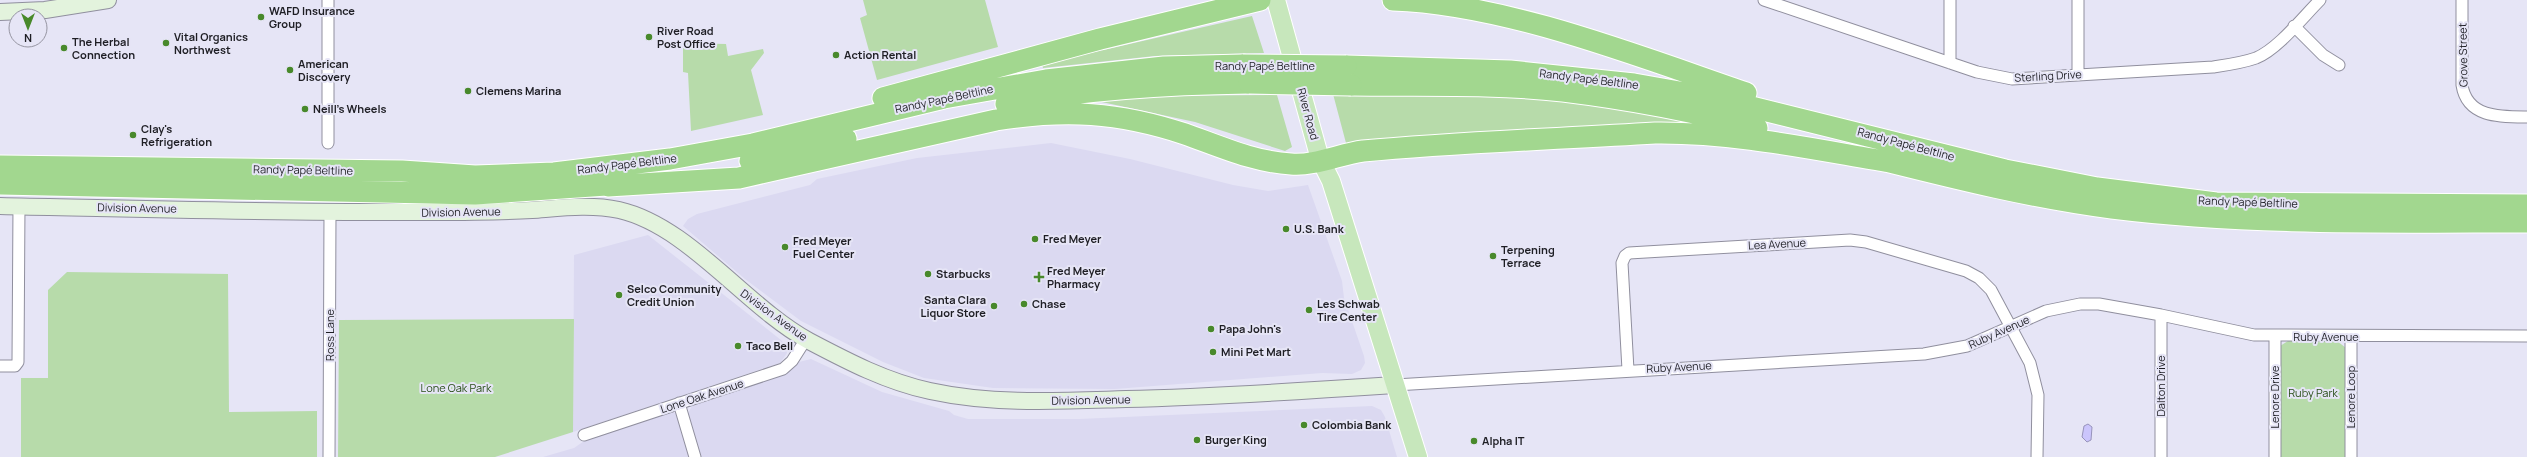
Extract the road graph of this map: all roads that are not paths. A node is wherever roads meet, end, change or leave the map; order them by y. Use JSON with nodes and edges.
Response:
{"nodes":[{"id":1,"x":108,"y":0,"type":"edge"},
{"id":2,"x":328,"y":0,"type":"edge"},
{"id":3,"x":1260,"y":0,"type":"edge"},
{"id":4,"x":1276,"y":0,"type":"edge"},
{"id":5,"x":1393,"y":0,"type":"edge"},
{"id":6,"x":1764,"y":0,"type":"edge"},
{"id":7,"x":1950,"y":0,"type":"edge"},
{"id":8,"x":2078,"y":0,"type":"edge"},
{"id":9,"x":2320,"y":0,"type":"edge"},
{"id":10,"x":2462,"y":0,"type":"edge"},
{"id":11,"x":0,"y":12,"type":"edge"},
{"id":12,"x":2294,"y":26,"type":"junction"},
{"id":13,"x":1950,"y":63,"type":"junction"},
{"id":14,"x":2339,"y":64,"type":"dead end"},
{"id":15,"x":2078,"y":75,"type":"junction"},
{"id":16,"x":1348,"y":76,"type":"junction"},
{"id":17,"x":2527,"y":117,"type":"edge"},
{"id":18,"x":1868,"y":134,"type":"junction"},
{"id":19,"x":328,"y":143,"type":"dead end"},
{"id":20,"x":1320,"y":159,"type":"junction"},
{"id":21,"x":1896,"y":163,"type":"junction"},
{"id":22,"x":0,"y":166,"type":"edge"},
{"id":23,"x":607,"y":177,"type":"junction"},
{"id":24,"x":0,"y":184,"type":"edge"},
{"id":25,"x":2527,"y":205,"type":"edge"},
{"id":26,"x":0,"y":206,"type":"edge"},
{"id":27,"x":19,"y":206,"type":"junction"},
{"id":28,"x":330,"y":213,"type":"junction"},
{"id":29,"x":2527,"y":222,"type":"edge"},
{"id":30,"x":2161,"y":315,"type":"junction"},
{"id":31,"x":2011,"y":327,"type":"junction"},
{"id":32,"x":2527,"y":336,"type":"edge"},
{"id":33,"x":2275,"y":337,"type":"junction"},
{"id":34,"x":2351,"y":337,"type":"junction"},
{"id":35,"x":806,"y":339,"type":"junction"},
{"id":36,"x":0,"y":366,"type":"edge"},
{"id":37,"x":1628,"y":370,"type":"junction"},
{"id":38,"x":1395,"y":384,"type":"junction"},
{"id":39,"x":679,"y":403,"type":"junction"},
{"id":40,"x":584,"y":435,"type":"dead end"},
{"id":41,"x":329,"y":457,"type":"edge"},
{"id":42,"x":695,"y":457,"type":"edge"},
{"id":43,"x":1418,"y":457,"type":"edge"},
{"id":44,"x":2037,"y":457,"type":"edge"},
{"id":45,"x":2161,"y":457,"type":"edge"},
{"id":46,"x":2276,"y":457,"type":"edge"},
{"id":47,"x":2351,"y":457,"type":"edge"}],
"edges":[{"from":1,"to":11,"type":"street"},
{"from":2,"to":19,"type":"street"},
{"from":3,"to":23,"type":"highway"},
{"from":4,"to":20,"type":"main road","name":"River Road"},
{"from":5,"to":18,"type":"highway"},
{"from":6,"to":13,"type":"street","name":"Sterling Drive"},
{"from":7,"to":13,"type":"street"},
{"from":8,"to":15,"type":"street"},
{"from":9,"to":12,"type":"street","name":"Sterling Drive"},
{"from":10,"to":17,"type":"street","name":"Grove Street"},
{"from":12,"to":14,"type":"street"},
{"from":12,"to":15,"type":"street","name":"Sterling Drive"},
{"from":13,"to":15,"type":"street","name":"Sterling Drive"},
{"from":16,"to":18,"type":"highway","name":"Randy Papé Beltline"},
{"from":16,"to":21,"type":"highway","name":"Randy Papé Beltline"},
{"from":16,"to":23,"type":"highway","name":"Randy Papé Beltline","bridge":true},
{"from":18,"to":25,"type":"highway","name":"Randy Papé Beltline"},
{"from":20,"to":21,"type":"highway"},
{"from":20,"to":23,"type":"highway"},
{"from":20,"to":38,"type":"main road","name":"River Road"},
{"from":21,"to":29,"type":"highway","name":"Randy Papé Beltline"},
{"from":22,"to":23,"type":"highway","name":"Randy Papé Beltline"},
{"from":23,"to":24,"type":"highway","name":"Randy Papé Beltline"},
{"from":26,"to":27,"type":"street","name":"Division Avenue"},
{"from":27,"to":28,"type":"street","name":"Division Avenue"},
{"from":27,"to":36,"type":"street"},
{"from":28,"to":35,"type":"street","name":"Division Avenue"},
{"from":28,"to":41,"type":"street","name":"Ross Lane"},
{"from":30,"to":31,"type":"street","name":"Ruby Avenue"},
{"from":30,"to":33,"type":"street","name":"Ruby Avenue"},
{"from":30,"to":45,"type":"street","name":"Dalton Drive"},
{"from":31,"to":37,"type":"street","name":"Ruby Avenue"},
{"from":31,"to":37,"type":"street","name":"Lea Avenue"},
{"from":31,"to":44,"type":"street","name":"Lea Avenue"},
{"from":32,"to":34,"type":"street","name":"Ruby Avenue"},
{"from":33,"to":34,"type":"street","name":"Ruby Avenue"},
{"from":33,"to":46,"type":"street","name":"Lenore Drive"},
{"from":34,"to":47,"type":"street","name":"Lenore Loop"},
{"from":35,"to":38,"type":"street","name":"Division Avenue"},
{"from":35,"to":39,"type":"street","name":"Lone Oak Avenue"},
{"from":37,"to":38,"type":"street","name":"Ruby Avenue"},
{"from":38,"to":43,"type":"main road"},
{"from":39,"to":40,"type":"street","name":"Lone Oak Avenue"},
{"from":39,"to":42,"type":"street"}]}
